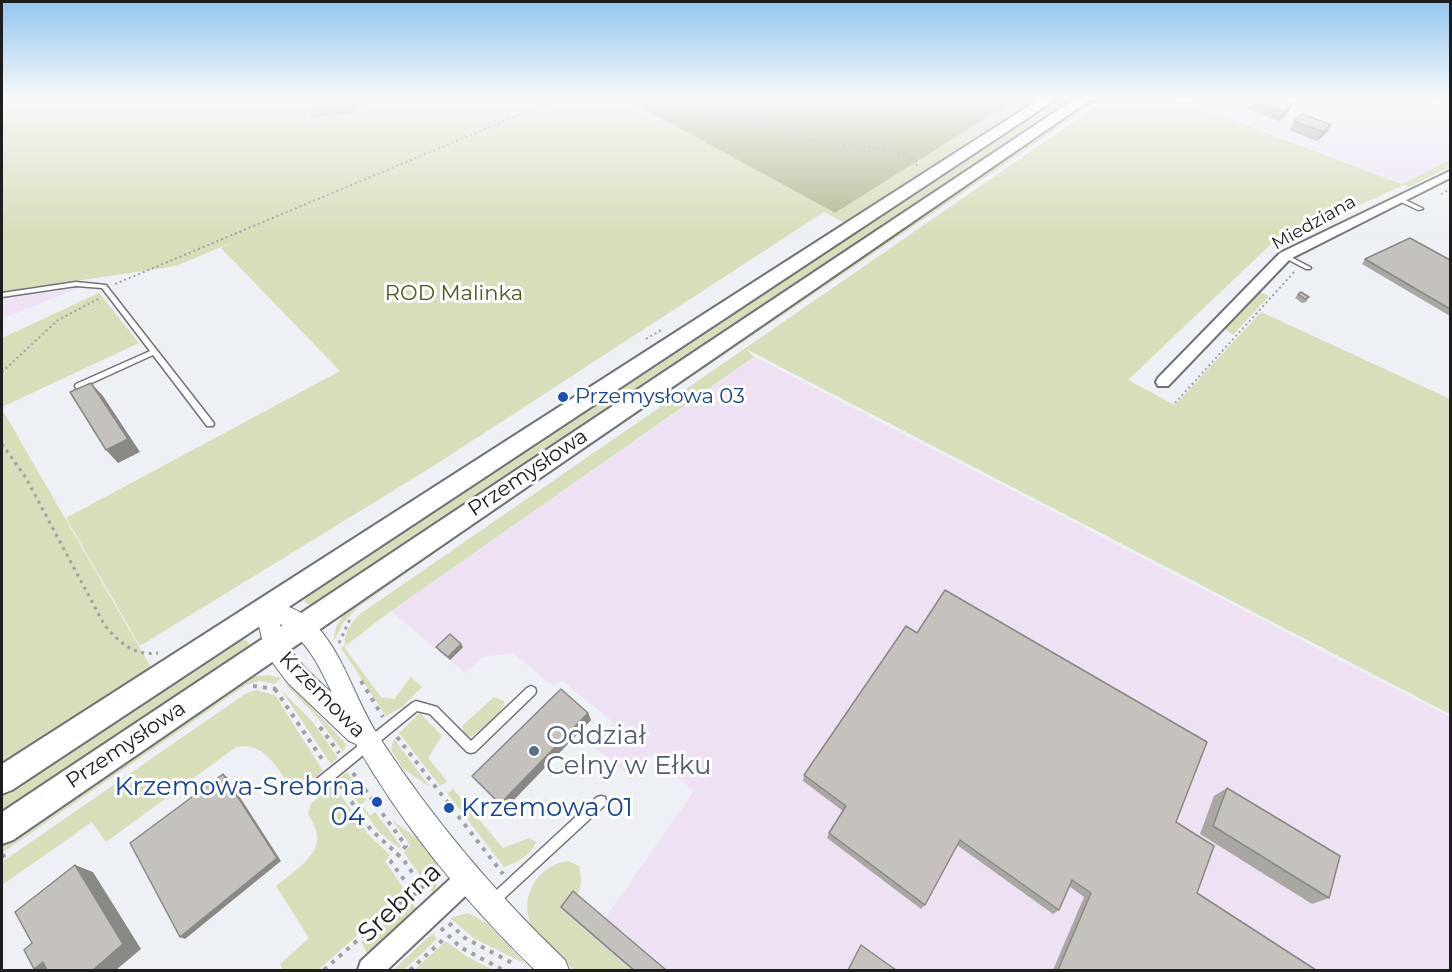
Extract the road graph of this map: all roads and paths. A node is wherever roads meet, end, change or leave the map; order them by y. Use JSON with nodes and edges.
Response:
{"nodes":[{"id":1,"x":452,"y":143,"type":"edge"},
{"id":2,"x":836,"y":143,"type":"edge"},
{"id":3,"x":981,"y":143,"type":"edge"},
{"id":4,"x":1019,"y":143,"type":"edge"},
{"id":5,"x":913,"y":170,"type":"dead end"},
{"id":6,"x":1450,"y":174,"type":"edge"},
{"id":7,"x":1450,"y":189,"type":"edge"},
{"id":8,"x":1398,"y":199,"type":"junction"},
{"id":9,"x":1417,"y":208,"type":"joint"},
{"id":10,"x":1285,"y":256,"type":"junction"},
{"id":11,"x":1305,"y":266,"type":"joint"},
{"id":12,"x":108,"y":290,"type":"junction"},
{"id":13,"x":2,"y":295,"type":"edge"},
{"id":14,"x":670,"y":326,"type":"dead end"},
{"id":15,"x":643,"y":342,"type":"dead end"},
{"id":16,"x":153,"y":352,"type":"junction"},
{"id":17,"x":2,"y":372,"type":"edge"},
{"id":18,"x":1163,"y":382,"type":"dead end"},
{"id":19,"x":88,"y":403,"type":"edge"},
{"id":20,"x":1175,"y":403,"type":"dead end"},
{"id":21,"x":210,"y":424,"type":"dead end"},
{"id":22,"x":2,"y":444,"type":"edge"},
{"id":23,"x":266,"y":608,"type":"junction"},
{"id":24,"x":302,"y":626,"type":"junction"},
{"id":25,"x":273,"y":645,"type":"junction"},
{"id":26,"x":165,"y":650,"type":"dead end"},
{"id":27,"x":355,"y":672,"type":"dead end"},
{"id":28,"x":280,"y":685,"type":"dead end"},
{"id":29,"x":275,"y":689,"type":"dead end"},
{"id":30,"x":531,"y":691,"type":"dead end"},
{"id":31,"x":287,"y":692,"type":"dead end"},
{"id":32,"x":315,"y":719,"type":"dead end"},
{"id":33,"x":379,"y":735,"type":"junction"},
{"id":34,"x":345,"y":761,"type":"junction"},
{"id":35,"x":331,"y":773,"type":"junction"},
{"id":36,"x":2,"y":780,"type":"edge"},
{"id":37,"x":313,"y":789,"type":"dead end"},
{"id":38,"x":601,"y":801,"type":"dead end"},
{"id":39,"x":2,"y":829,"type":"edge"},
{"id":40,"x":398,"y":854,"type":"junction"},
{"id":41,"x":469,"y":878,"type":"junction"},
{"id":42,"x":511,"y":884,"type":"junction"},
{"id":43,"x":491,"y":903,"type":"junction"},
{"id":44,"x":437,"y":908,"type":"junction"},
{"id":45,"x":324,"y":970,"type":"edge"},
{"id":46,"x":370,"y":970,"type":"edge"},
{"id":47,"x":410,"y":970,"type":"edge"},
{"id":48,"x":503,"y":970,"type":"edge"},
{"id":49,"x":524,"y":970,"type":"edge"},
{"id":50,"x":555,"y":970,"type":"edge"}],
"edges":[{"from":1,"to":12,"type":"path"},
{"from":2,"to":5,"type":"path"},
{"from":3,"to":23,"type":"main road","name":"Przemysłowa"},
{"from":4,"to":24,"type":"main road","name":"Przemysłowa"},
{"from":6,"to":8,"type":"street","name":"Miedziana"},
{"from":7,"to":9,"type":"path"},
{"from":8,"to":9,"type":"lane"},
{"from":8,"to":10,"type":"street","name":"Miedziana"},
{"from":10,"to":11,"type":"lane"},
{"from":10,"to":18,"type":"street","name":"Miedziana"},
{"from":11,"to":20,"type":"path"},
{"from":12,"to":13,"type":"lane"},
{"from":12,"to":16,"type":"lane"},
{"from":12,"to":17,"type":"path"},
{"from":14,"to":15,"type":"path"},
{"from":16,"to":19,"type":"lane"},
{"from":16,"to":21,"type":"lane"},
{"from":22,"to":26,"type":"path"},
{"from":23,"to":24,"type":"street","name":"Krzemowa"},
{"from":23,"to":25,"type":"street","name":"Krzemowa"},
{"from":23,"to":36,"type":"main road","name":"Przemysłowa"},
{"from":24,"to":25,"type":"main road","name":"Przemysłowa"},
{"from":24,"to":33,"type":"street","name":"Krzemowa"},
{"from":25,"to":33,"type":"street","name":"Krzemowa"},
{"from":25,"to":39,"type":"main road","name":"Przemysłowa"},
{"from":27,"to":33,"type":"path"},
{"from":28,"to":31,"type":"path"},
{"from":29,"to":35,"type":"path"},
{"from":30,"to":33,"type":"lane"},
{"from":32,"to":34,"type":"path"},
{"from":33,"to":34,"type":"lane"},
{"from":33,"to":41,"type":"street","name":"Krzemowa"},
{"from":33,"to":42,"type":"path"},
{"from":34,"to":35,"type":"lane"},
{"from":34,"to":40,"type":"path"},
{"from":35,"to":37,"type":"lane"},
{"from":35,"to":40,"type":"path"},
{"from":38,"to":42,"type":"lane"},
{"from":40,"to":44,"type":"path"},
{"from":40,"to":45,"type":"path"},
{"from":41,"to":43,"type":"street","name":"Krzemowa"},
{"from":41,"to":44,"type":"street","name":"Srebrna"},
{"from":42,"to":43,"type":"lane"},
{"from":43,"to":50,"type":"street","name":"Krzemowa"},
{"from":44,"to":46,"type":"street","name":"Srebrna"},
{"from":44,"to":49,"type":"path"},
{"from":47,"to":48,"type":"path"}]}
